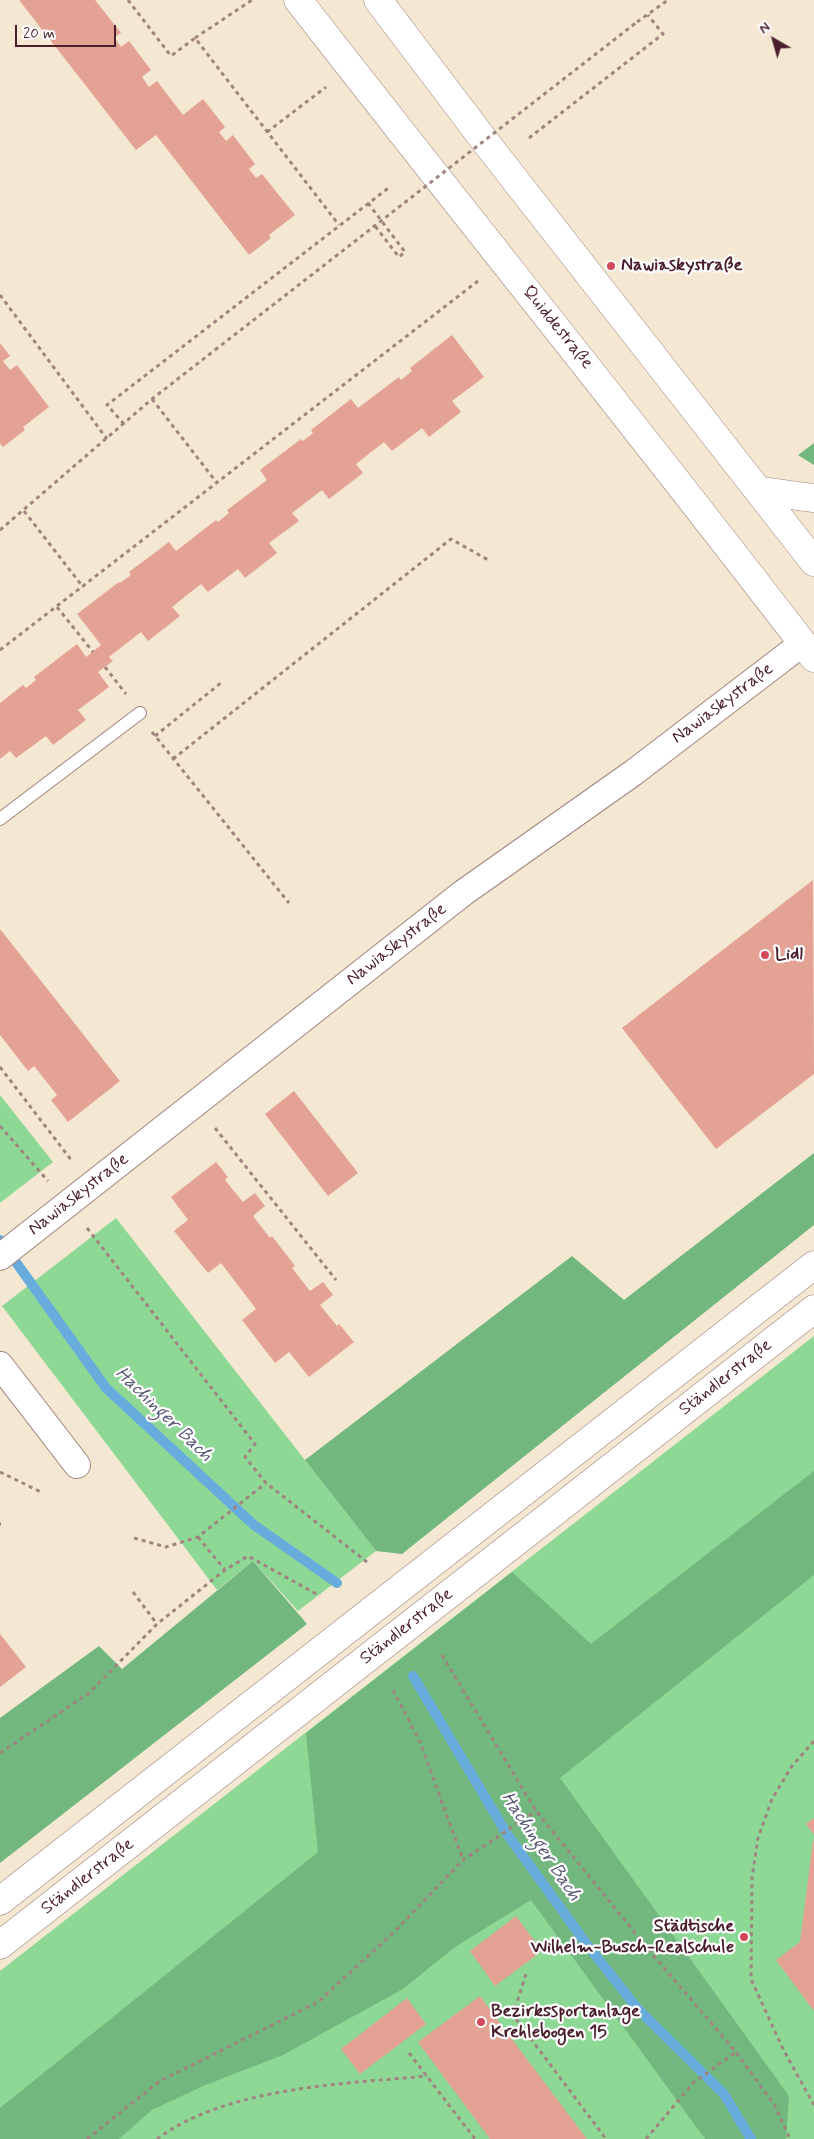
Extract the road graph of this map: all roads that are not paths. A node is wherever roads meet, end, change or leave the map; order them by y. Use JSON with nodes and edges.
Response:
{"nodes":[{"id":1,"x":298,"y":0,"type":"edge"},
{"id":2,"x":378,"y":0,"type":"edge"},
{"id":3,"x":760,"y":491,"type":"junction"},
{"id":4,"x":814,"y":498,"type":"edge"},
{"id":5,"x":814,"y":562,"type":"edge"},
{"id":6,"x":811,"y":643,"type":"edge"},
{"id":7,"x":140,"y":713,"type":"road end"},
{"id":8,"x":0,"y":819,"type":"edge"},
{"id":9,"x":0,"y":1257,"type":"edge"},
{"id":10,"x":814,"y":1266,"type":"edge"},
{"id":11,"x":814,"y":1309,"type":"edge"},
{"id":12,"x":0,"y":1365,"type":"edge"},
{"id":13,"x":77,"y":1465,"type":"dead end"},
{"id":14,"x":0,"y":1901,"type":"edge"},
{"id":15,"x":0,"y":1945,"type":"edge"}],
"edges":[{"from":1,"to":6,"type":"main road","name":"Quiddestraße"},
{"from":2,"to":3,"type":"main road"},
{"from":3,"to":4,"type":"main road"},
{"from":3,"to":5,"type":"main road"},
{"from":6,"to":9,"type":"street","name":"Nawiaskystraße"},
{"from":7,"to":8,"type":"lane"},
{"from":10,"to":14,"type":"main road","name":"Ständlerstraße"},
{"from":11,"to":15,"type":"main road","name":"Ständlerstraße"},
{"from":12,"to":13,"type":"street"}]}
